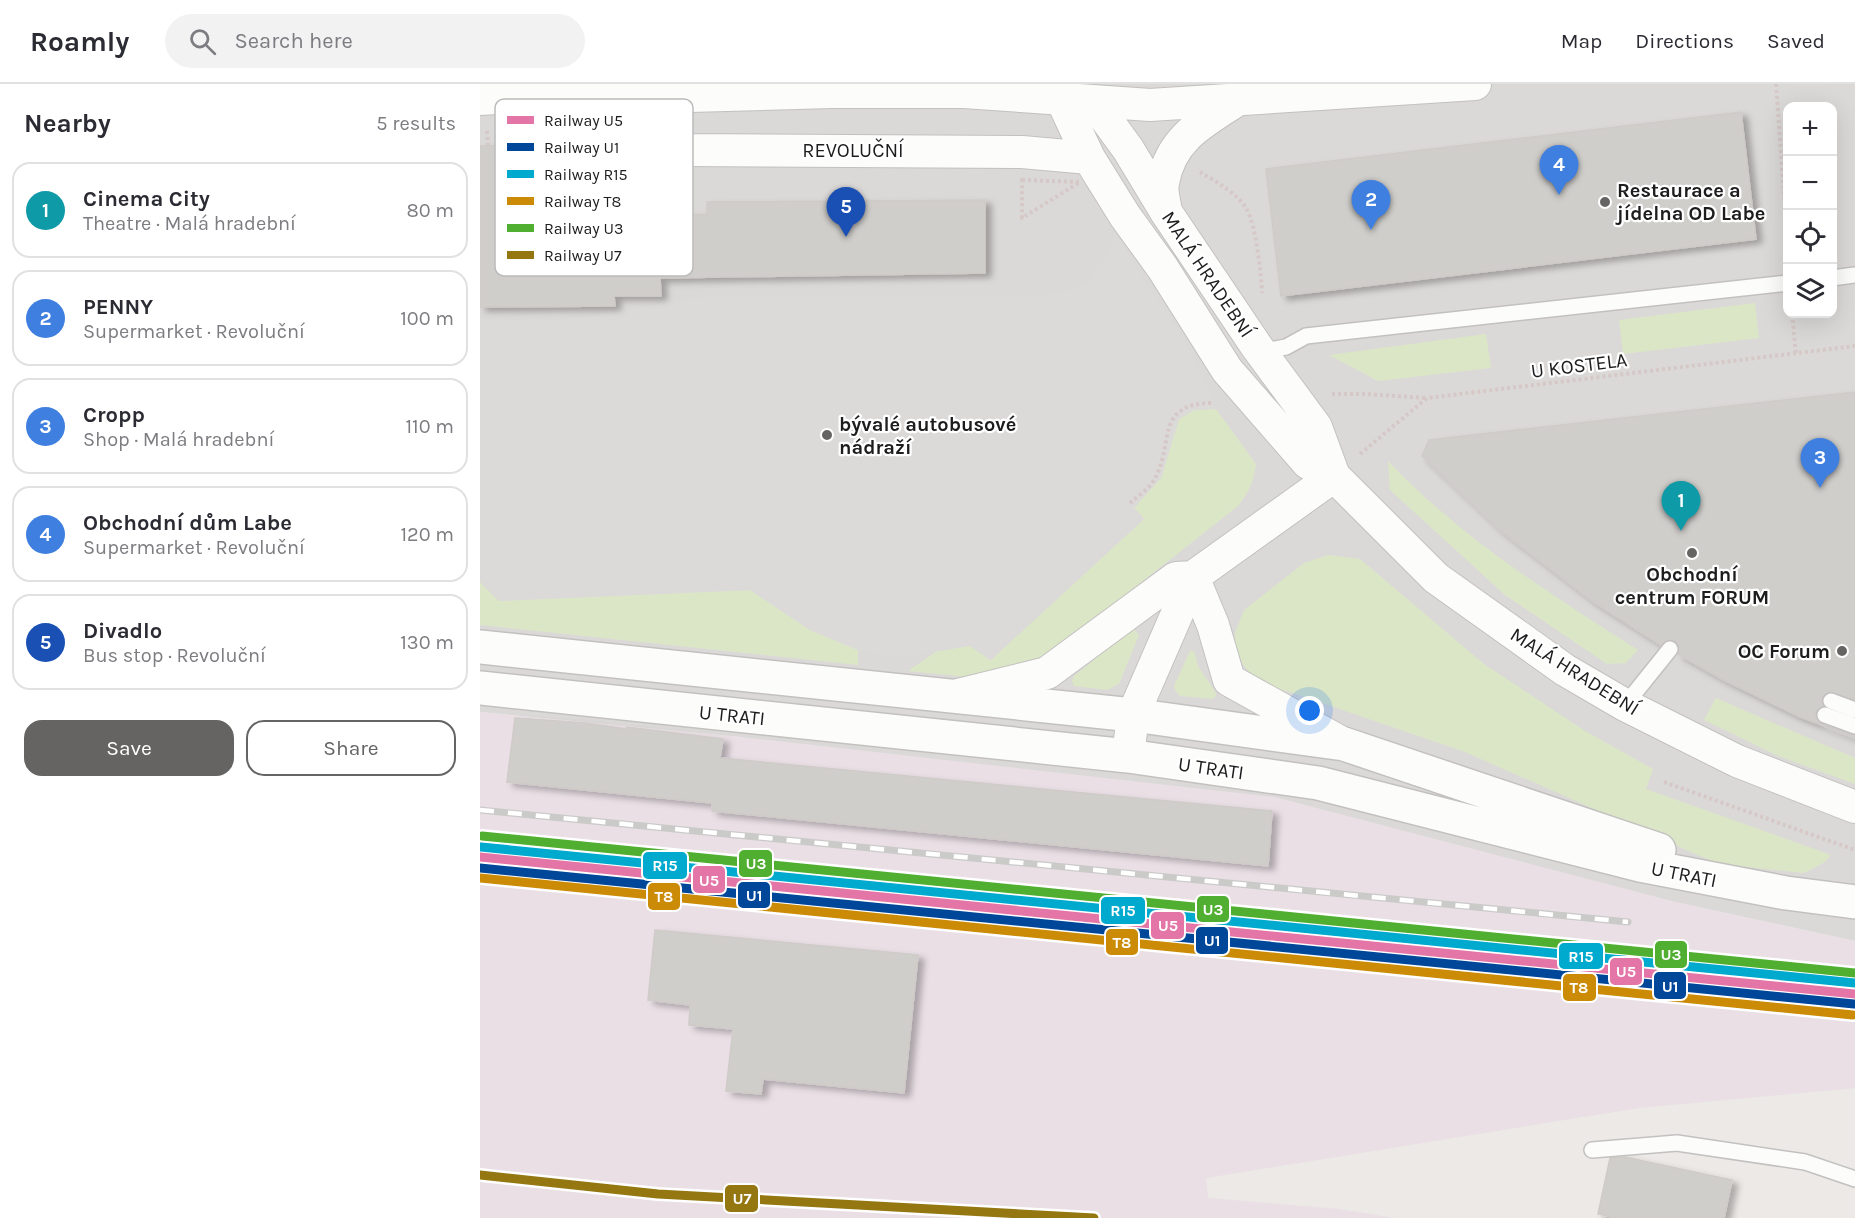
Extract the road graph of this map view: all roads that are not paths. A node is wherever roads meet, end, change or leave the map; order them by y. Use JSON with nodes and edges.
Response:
{"nodes":[{"id":1,"x":1475,"y":84,"type":"edge"},
{"id":2,"x":564,"y":89,"type":"edge"},
{"id":3,"x":1072,"y":95,"type":"edge"},
{"id":4,"x":1241,"y":98,"type":"junction"},
{"id":5,"x":480,"y":99,"type":"edge"},
{"id":6,"x":582,"y":99,"type":"edge"},
{"id":7,"x":693,"y":150,"type":"edge"},
{"id":8,"x":1085,"y":170,"type":"junction"},
{"id":9,"x":1166,"y":212,"type":"junction"},
{"id":10,"x":1855,"y":275,"type":"edge"},
{"id":11,"x":1837,"y":277,"type":"edge"},
{"id":12,"x":1783,"y":284,"type":"edge"},
{"id":13,"x":1269,"y":350,"type":"dead end"},
{"id":14,"x":1334,"y":476,"type":"junction"},
{"id":15,"x":1193,"y":577,"type":"junction"},
{"id":16,"x":480,"y":647,"type":"edge"},
{"id":17,"x":1670,"y":649,"type":"dead end"},
{"id":18,"x":480,"y":688,"type":"edge"},
{"id":19,"x":956,"y":696,"type":"junction"},
{"id":20,"x":1625,"y":705,"type":"junction"},
{"id":21,"x":1855,"y":710,"type":"edge"},
{"id":22,"x":1133,"y":715,"type":"junction"},
{"id":23,"x":1855,"y":726,"type":"edge"},
{"id":24,"x":1344,"y":744,"type":"junction"},
{"id":25,"x":1128,"y":756,"type":"junction"},
{"id":26,"x":1855,"y":807,"type":"edge"},
{"id":27,"x":1786,"y":893,"type":"junction"},
{"id":28,"x":1855,"y":902,"type":"edge"},
{"id":29,"x":1592,"y":1149,"type":"dead end"},
{"id":30,"x":1855,"y":1179,"type":"edge"}],
"edges":[{"from":1,"to":4,"type":"street"},
{"from":2,"to":3,"type":"street"},
{"from":2,"to":5,"type":"street"},
{"from":2,"to":6,"type":"street","name":"REVOLUČNÍ"},
{"from":3,"to":4,"type":"street"},
{"from":3,"to":8,"type":"street"},
{"from":3,"to":9,"type":"street","name":"MALÁ HRADEBNÍ"},
{"from":4,"to":9,"type":"street"},
{"from":7,"to":8,"type":"street","name":"REVOLUČNÍ"},
{"from":8,"to":14,"type":"street","name":"MALÁ HRADEBNÍ"},
{"from":9,"to":14,"type":"street","name":"MALÁ HRADEBNÍ"},
{"from":10,"to":11,"type":"lane"},
{"from":12,"to":13,"type":"lane"},
{"from":14,"to":15,"type":"street","name":"U TRATI"},
{"from":14,"to":20,"type":"street","name":"MALÁ HRADEBNÍ"},
{"from":15,"to":19,"type":"street","name":"U TRATI"},
{"from":15,"to":22,"type":"street"},
{"from":15,"to":24,"type":"street","name":"U TRATI"},
{"from":16,"to":19,"type":"street","name":"U TRATI"},
{"from":17,"to":20,"type":"lane"},
{"from":18,"to":25,"type":"street","name":"U TRATI"},
{"from":19,"to":22,"type":"street","name":"U TRATI"},
{"from":20,"to":26,"type":"street","name":"MALÁ HRADEBNÍ"},
{"from":21,"to":23,"type":"lane"},
{"from":22,"to":24,"type":"street","name":"U TRATI"},
{"from":22,"to":25,"type":"street"},
{"from":24,"to":27,"type":"street","name":"U TRATI"},
{"from":25,"to":27,"type":"street","name":"U TRATI"},
{"from":27,"to":28,"type":"street"},
{"from":29,"to":30,"type":"lane"}]}
